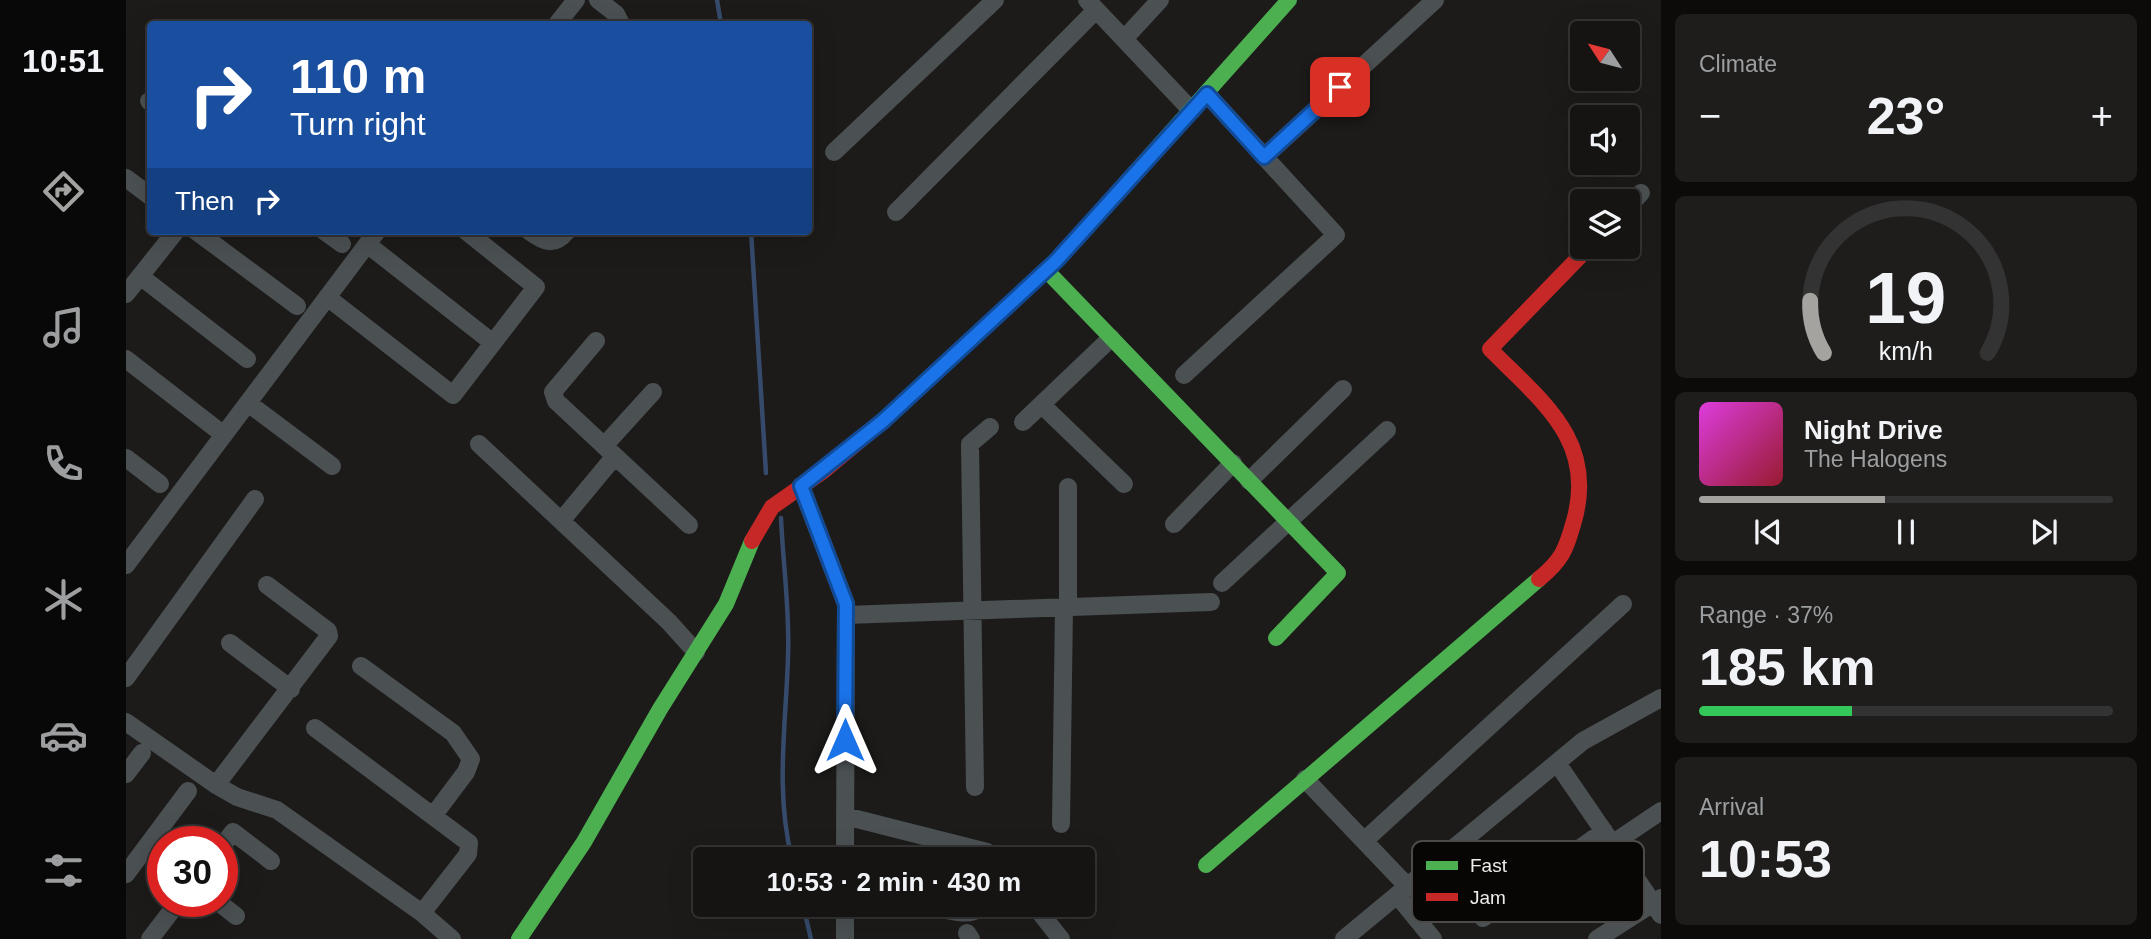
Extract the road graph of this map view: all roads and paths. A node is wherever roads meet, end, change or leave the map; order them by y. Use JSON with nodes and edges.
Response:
{"nodes":[{"id":1,"x":576,"y":0,"type":"edge"},
{"id":2,"x":598,"y":0,"type":"edge"},
{"id":3,"x":995,"y":0,"type":"edge"},
{"id":4,"x":1160,"y":0,"type":"edge"},
{"id":5,"x":1289,"y":0,"type":"edge"},
{"id":6,"x":1435,"y":0,"type":"edge"},
{"id":7,"x":1091,"y":5,"type":"edge"},
{"id":8,"x":559,"y":21,"type":"edge"},
{"id":9,"x":620,"y":21,"type":"edge"},
{"id":10,"x":1124,"y":39,"type":"junction"},
{"id":11,"x":1207,"y":94,"type":"junction"},
{"id":12,"x":1192,"y":111,"type":"junction"},
{"id":13,"x":834,"y":152,"type":"dead end"},
{"id":14,"x":1264,"y":157,"type":"junction"},
{"id":15,"x":126,"y":177,"type":"edge"},
{"id":16,"x":147,"y":194,"type":"edge"},
{"id":17,"x":896,"y":212,"type":"dead end"},
{"id":18,"x":173,"y":235,"type":"edge"},
{"id":19,"x":201,"y":235,"type":"edge"},
{"id":20,"x":330,"y":235,"type":"edge"},
{"id":21,"x":471,"y":235,"type":"edge"},
{"id":22,"x":535,"y":235,"type":"edge"},
{"id":23,"x":563,"y":235,"type":"edge"},
{"id":24,"x":372,"y":238,"type":"edge"},
{"id":25,"x":342,"y":244,"type":"dead end"},
{"id":26,"x":1577,"y":259,"type":"edge"},
{"id":27,"x":1046,"y":270,"type":"junction"},
{"id":28,"x":140,"y":276,"type":"junction"},
{"id":29,"x":126,"y":294,"type":"edge"},
{"id":30,"x":327,"y":297,"type":"junction"},
{"id":31,"x":297,"y":306,"type":"dead end"},
{"id":32,"x":1111,"y":338,"type":"junction"},
{"id":33,"x":596,"y":341,"type":"dead end"},
{"id":34,"x":493,"y":343,"type":"junction"},
{"id":35,"x":126,"y":359,"type":"edge"},
{"id":36,"x":247,"y":359,"type":"dead end"},
{"id":37,"x":1184,"y":375,"type":"dead end"},
{"id":38,"x":1343,"y":389,"type":"dead end"},
{"id":39,"x":653,"y":392,"type":"dead end"},
{"id":40,"x":248,"y":403,"type":"junction"},
{"id":41,"x":1042,"y":405,"type":"junction"},
{"id":42,"x":1023,"y":422,"type":"dead end"},
{"id":43,"x":990,"y":427,"type":"dead end"},
{"id":44,"x":1387,"y":430,"type":"dead end"},
{"id":45,"x":224,"y":435,"type":"junction"},
{"id":46,"x":479,"y":444,"type":"dead end"},
{"id":47,"x":610,"y":451,"type":"junction"},
{"id":48,"x":126,"y":458,"type":"edge"},
{"id":49,"x":1233,"y":463,"type":"junction"},
{"id":50,"x":332,"y":466,"type":"dead end"},
{"id":51,"x":1249,"y":481,"type":"junction"},
{"id":52,"x":160,"y":484,"type":"dead end"},
{"id":53,"x":1124,"y":484,"type":"dead end"},
{"id":54,"x":801,"y":486,"type":"junction"},
{"id":55,"x":1068,"y":487,"type":"dead end"},
{"id":56,"x":255,"y":499,"type":"dead end"},
{"id":57,"x":561,"y":521,"type":"junction"},
{"id":58,"x":1289,"y":522,"type":"junction"},
{"id":59,"x":1174,"y":524,"type":"dead end"},
{"id":60,"x":688,"y":525,"type":"dead end"},
{"id":61,"x":126,"y":565,"type":"edge"},
{"id":62,"x":1222,"y":583,"type":"dead end"},
{"id":63,"x":267,"y":584,"type":"dead end"},
{"id":64,"x":1211,"y":602,"type":"dead end"},
{"id":65,"x":1623,"y":604,"type":"dead end"},
{"id":66,"x":1066,"y":607,"type":"junction"},
{"id":67,"x":972,"y":610,"type":"junction"},
{"id":68,"x":846,"y":615,"type":"junction"},
{"id":69,"x":1276,"y":638,"type":"dead end"},
{"id":70,"x":230,"y":643,"type":"dead end"},
{"id":71,"x":696,"y":652,"type":"junction"},
{"id":72,"x":361,"y":666,"type":"dead end"},
{"id":73,"x":126,"y":678,"type":"edge"},
{"id":74,"x":291,"y":689,"type":"junction"},
{"id":75,"x":1661,"y":698,"type":"edge"},
{"id":76,"x":126,"y":722,"type":"edge"},
{"id":77,"x":315,"y":728,"type":"dead end"},
{"id":78,"x":142,"y":753,"type":"dead end"},
{"id":79,"x":1557,"y":763,"type":"junction"},
{"id":80,"x":126,"y":774,"type":"edge"},
{"id":81,"x":1306,"y":779,"type":"junction"},
{"id":82,"x":216,"y":785,"type":"junction"},
{"id":83,"x":975,"y":787,"type":"dead end"},
{"id":84,"x":188,"y":791,"type":"dead end"},
{"id":85,"x":1661,"y":811,"type":"edge"},
{"id":86,"x":845,"y":816,"type":"junction"},
{"id":87,"x":433,"y":817,"type":"junction"},
{"id":88,"x":1061,"y":824,"type":"dead end"},
{"id":89,"x":238,"y":836,"type":"edge"},
{"id":90,"x":1608,"y":837,"type":"junction"},
{"id":91,"x":1364,"y":841,"type":"junction"},
{"id":92,"x":1464,"y":841,"type":"edge"},
{"id":93,"x":1602,"y":841,"type":"edge"},
{"id":94,"x":1611,"y":841,"type":"edge"},
{"id":95,"x":845,"y":847,"type":"edge"},
{"id":96,"x":967,"y":847,"type":"edge"},
{"id":97,"x":271,"y":860,"type":"dead end"},
{"id":98,"x":1206,"y":865,"type":"dead end"},
{"id":99,"x":126,"y":874,"type":"edge"},
{"id":100,"x":1412,"y":885,"type":"edge"},
{"id":101,"x":1644,"y":886,"type":"edge"},
{"id":102,"x":1404,"y":892,"type":"junction"},
{"id":103,"x":1412,"y":905,"type":"edge"},
{"id":104,"x":1658,"y":905,"type":"edge"},
{"id":105,"x":422,"y":913,"type":"junction"},
{"id":106,"x":168,"y":917,"type":"edge"},
{"id":107,"x":845,"y":917,"type":"edge"},
{"id":108,"x":1044,"y":917,"type":"edge"},
{"id":109,"x":1423,"y":922,"type":"edge"},
{"id":110,"x":1628,"y":922,"type":"edge"},
{"id":111,"x":154,"y":938,"type":"edge"},
{"id":112,"x":452,"y":939,"type":"edge"},
{"id":113,"x":519,"y":939,"type":"edge"},
{"id":114,"x":845,"y":939,"type":"edge"},
{"id":115,"x":1061,"y":939,"type":"edge"},
{"id":116,"x":1344,"y":939,"type":"edge"},
{"id":117,"x":1433,"y":939,"type":"edge"},
{"id":118,"x":1597,"y":939,"type":"edge"}],
"edges":[{"from":1,"to":8,"type":"street"},
{"from":2,"to":9,"type":"street"},
{"from":3,"to":13,"type":"street"},
{"from":4,"to":10,"type":"street"},
{"from":5,"to":11,"type":"street"},
{"from":6,"to":14,"type":"street"},
{"from":7,"to":10,"type":"street"},
{"from":7,"to":17,"type":"street"},
{"from":10,"to":12,"type":"street"},
{"from":11,"to":12,"type":"street"},
{"from":11,"to":14,"type":"street"},
{"from":12,"to":27,"type":"street"},
{"from":14,"to":37,"type":"street"},
{"from":15,"to":16,"type":"street"},
{"from":18,"to":28,"type":"street"},
{"from":19,"to":31,"type":"street"},
{"from":20,"to":25,"type":"street"},
{"from":21,"to":34,"type":"street"},
{"from":22,"to":23,"type":"street"},
{"from":24,"to":30,"type":"street"},
{"from":24,"to":34,"type":"street"},
{"from":26,"to":81,"type":"street"},
{"from":27,"to":32,"type":"street"},
{"from":27,"to":54,"type":"street"},
{"from":28,"to":29,"type":"street"},
{"from":28,"to":36,"type":"street"},
{"from":30,"to":34,"type":"street"},
{"from":30,"to":40,"type":"street"},
{"from":32,"to":41,"type":"street"},
{"from":32,"to":49,"type":"street"},
{"from":33,"to":47,"type":"street"},
{"from":35,"to":45,"type":"street"},
{"from":38,"to":51,"type":"street"},
{"from":39,"to":47,"type":"street"},
{"from":40,"to":45,"type":"street"},
{"from":40,"to":50,"type":"street"},
{"from":41,"to":42,"type":"street"},
{"from":41,"to":53,"type":"street"},
{"from":43,"to":67,"type":"street"},
{"from":44,"to":58,"type":"street"},
{"from":45,"to":61,"type":"street"},
{"from":46,"to":57,"type":"street"},
{"from":47,"to":57,"type":"street"},
{"from":47,"to":60,"type":"street"},
{"from":48,"to":52,"type":"street"},
{"from":49,"to":51,"type":"street"},
{"from":49,"to":59,"type":"street"},
{"from":51,"to":58,"type":"street"},
{"from":54,"to":68,"type":"street"},
{"from":54,"to":71,"type":"street"},
{"from":55,"to":66,"type":"street"},
{"from":56,"to":73,"type":"street"},
{"from":57,"to":71,"type":"street"},
{"from":58,"to":62,"type":"street"},
{"from":58,"to":69,"type":"street"},
{"from":63,"to":74,"type":"street"},
{"from":64,"to":66,"type":"street"},
{"from":65,"to":91,"type":"street"},
{"from":66,"to":67,"type":"street"},
{"from":66,"to":88,"type":"street"},
{"from":67,"to":68,"type":"street"},
{"from":67,"to":83,"type":"street"},
{"from":68,"to":86,"type":"street"},
{"from":70,"to":74,"type":"street"},
{"from":71,"to":113,"type":"street"},
{"from":72,"to":87,"type":"street"},
{"from":74,"to":82,"type":"street"},
{"from":75,"to":79,"type":"street"},
{"from":76,"to":82,"type":"street"},
{"from":77,"to":87,"type":"street"},
{"from":78,"to":80,"type":"street"},
{"from":79,"to":90,"type":"street"},
{"from":79,"to":92,"type":"street"},
{"from":81,"to":91,"type":"street"},
{"from":81,"to":98,"type":"street"},
{"from":82,"to":105,"type":"street"},
{"from":84,"to":99,"type":"street"},
{"from":85,"to":90,"type":"street"},
{"from":86,"to":95,"type":"street"},
{"from":86,"to":96,"type":"street"},
{"from":87,"to":105,"type":"street"},
{"from":89,"to":97,"type":"street"},
{"from":90,"to":93,"type":"street"},
{"from":90,"to":94,"type":"street"},
{"from":91,"to":102,"type":"street"},
{"from":100,"to":102,"type":"street"},
{"from":101,"to":104,"type":"street"},
{"from":102,"to":103,"type":"street"},
{"from":102,"to":116,"type":"street"},
{"from":105,"to":112,"type":"street"},
{"from":106,"to":111,"type":"street"},
{"from":107,"to":114,"type":"street"},
{"from":108,"to":115,"type":"street"},
{"from":109,"to":117,"type":"street"},
{"from":110,"to":118,"type":"street"}]}
